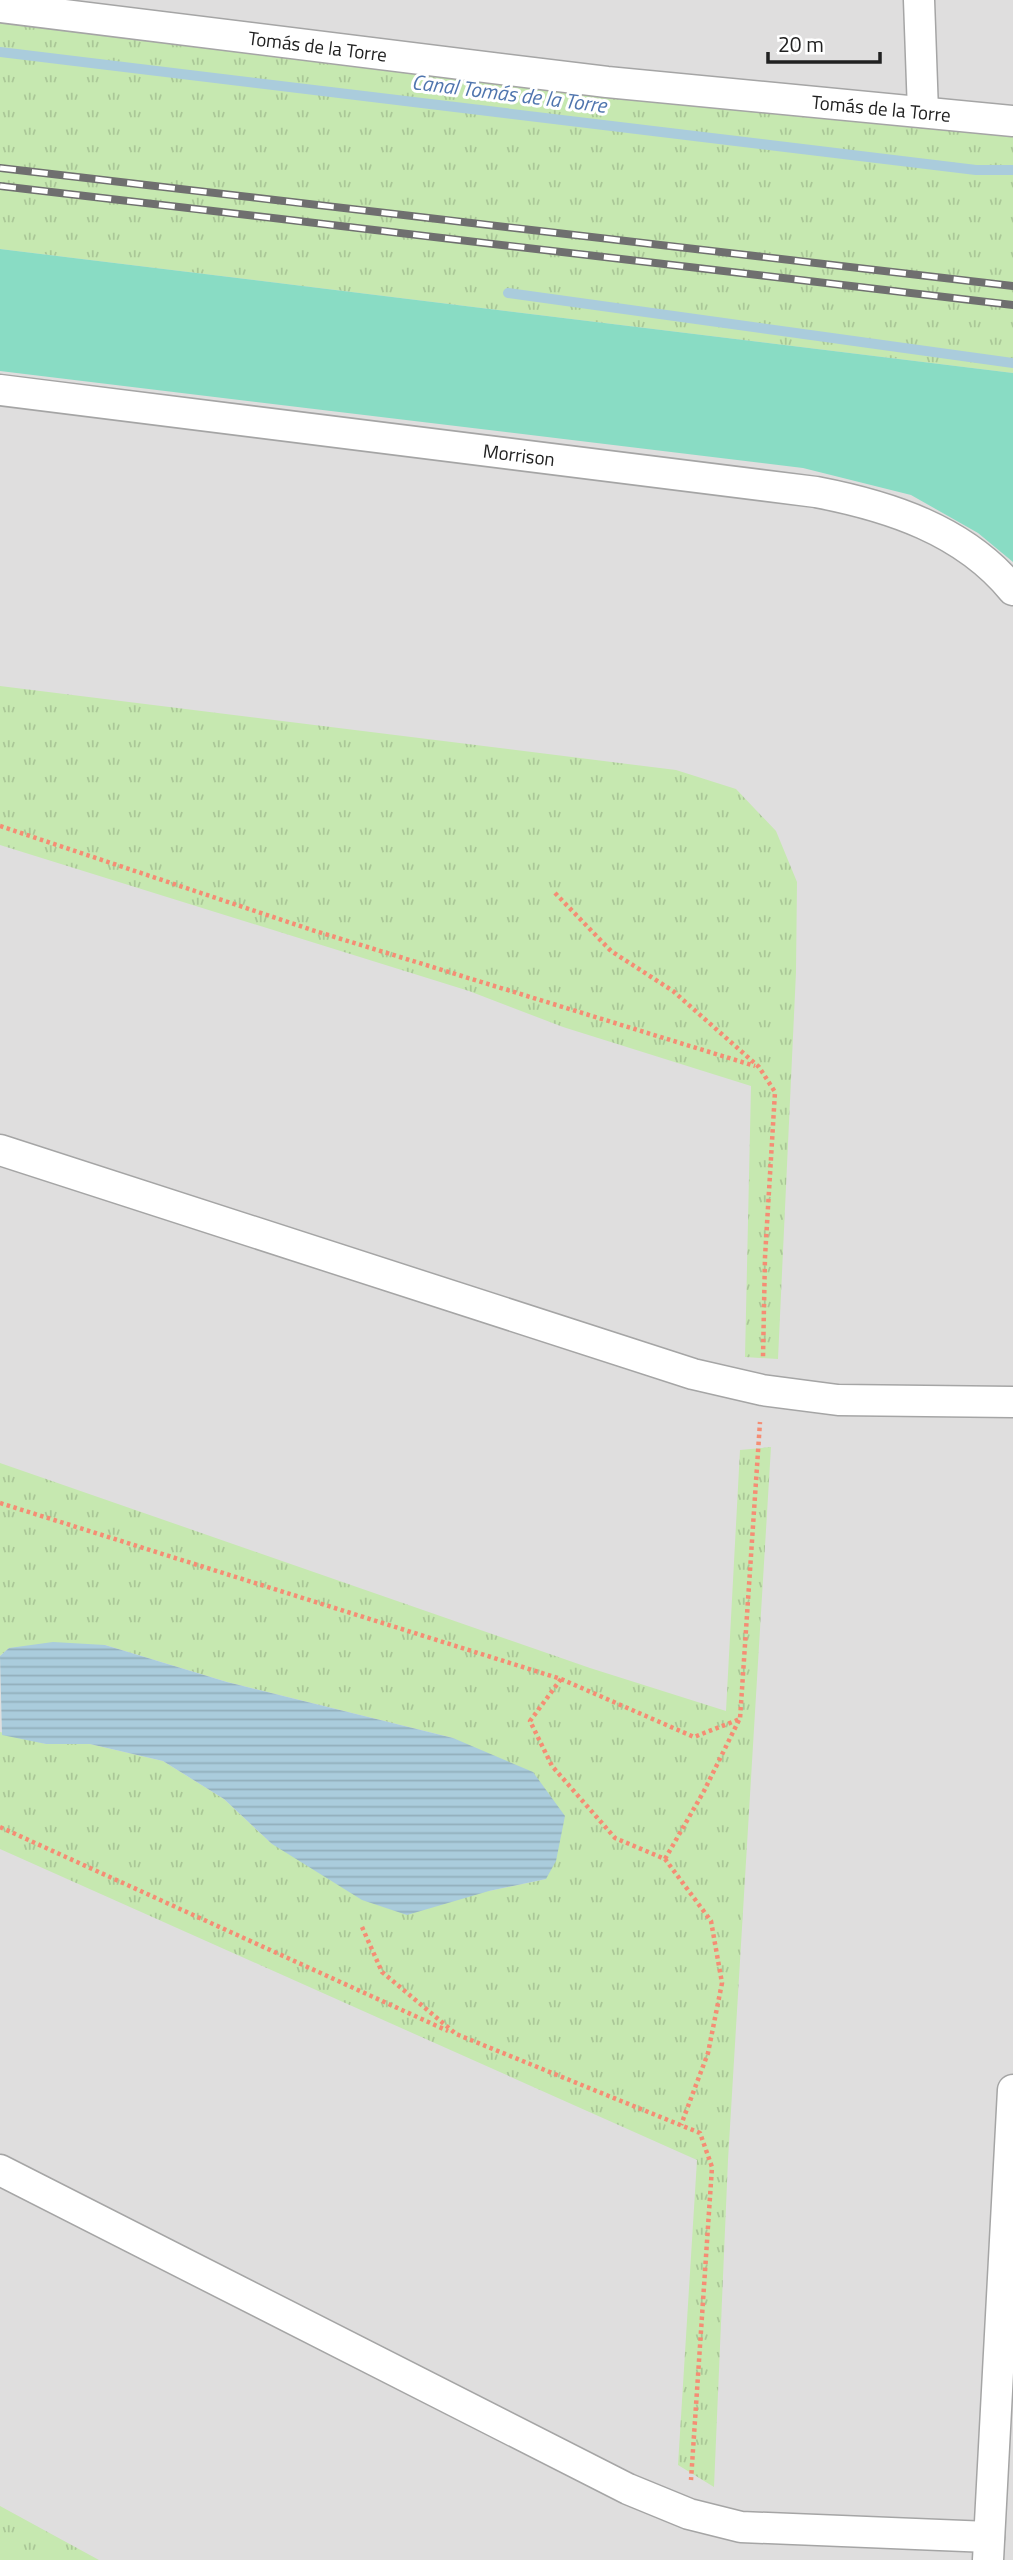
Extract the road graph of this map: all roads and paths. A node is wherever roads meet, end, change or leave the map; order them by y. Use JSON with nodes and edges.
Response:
{"nodes":[{"id":1,"x":919,"y":0,"type":"edge"},
{"id":2,"x":0,"y":7,"type":"edge"},
{"id":3,"x":923,"y":112,"type":"junction"},
{"id":4,"x":1013,"y":121,"type":"edge"},
{"id":5,"x":0,"y":390,"type":"edge"},
{"id":6,"x":1013,"y":590,"type":"edge"},
{"id":7,"x":0,"y":825,"type":"edge"},
{"id":8,"x":555,"y":893,"type":"dead end"},
{"id":9,"x":759,"y":1067,"type":"junction"},
{"id":10,"x":0,"y":1150,"type":"edge"},
{"id":11,"x":762,"y":1390,"type":"junction"},
{"id":12,"x":1013,"y":1402,"type":"edge"},
{"id":13,"x":0,"y":1503,"type":"edge"},
{"id":14,"x":561,"y":1679,"type":"junction"},
{"id":15,"x":740,"y":1719,"type":"junction"},
{"id":16,"x":0,"y":1827,"type":"edge"},
{"id":17,"x":665,"y":1859,"type":"junction"},
{"id":18,"x":362,"y":1927,"type":"dead end"},
{"id":19,"x":456,"y":2035,"type":"junction"},
{"id":20,"x":1013,"y":2090,"type":"edge"},
{"id":21,"x":681,"y":2125,"type":"junction"},
{"id":22,"x":0,"y":2169,"type":"edge"},
{"id":23,"x":689,"y":2514,"type":"junction"},
{"id":24,"x":988,"y":2548,"type":"edge"}],
"edges":[{"from":1,"to":3,"type":"street"},
{"from":2,"to":3,"type":"street","name":"Tomás de la Torre"},
{"from":3,"to":4,"type":"street","name":"Tomás de la Torre"},
{"from":5,"to":6,"type":"street","name":"Morrison"},
{"from":7,"to":9,"type":"path"},
{"from":8,"to":9,"type":"path"},
{"from":9,"to":11,"type":"path"},
{"from":10,"to":11,"type":"street"},
{"from":11,"to":12,"type":"street"},
{"from":11,"to":15,"type":"path"},
{"from":13,"to":14,"type":"path"},
{"from":14,"to":15,"type":"path"},
{"from":14,"to":17,"type":"path"},
{"from":15,"to":17,"type":"path"},
{"from":16,"to":19,"type":"path"},
{"from":17,"to":21,"type":"path"},
{"from":18,"to":19,"type":"path"},
{"from":19,"to":21,"type":"path"},
{"from":20,"to":24,"type":"street"},
{"from":21,"to":23,"type":"path"},
{"from":22,"to":23,"type":"street"},
{"from":23,"to":24,"type":"street"}]}
